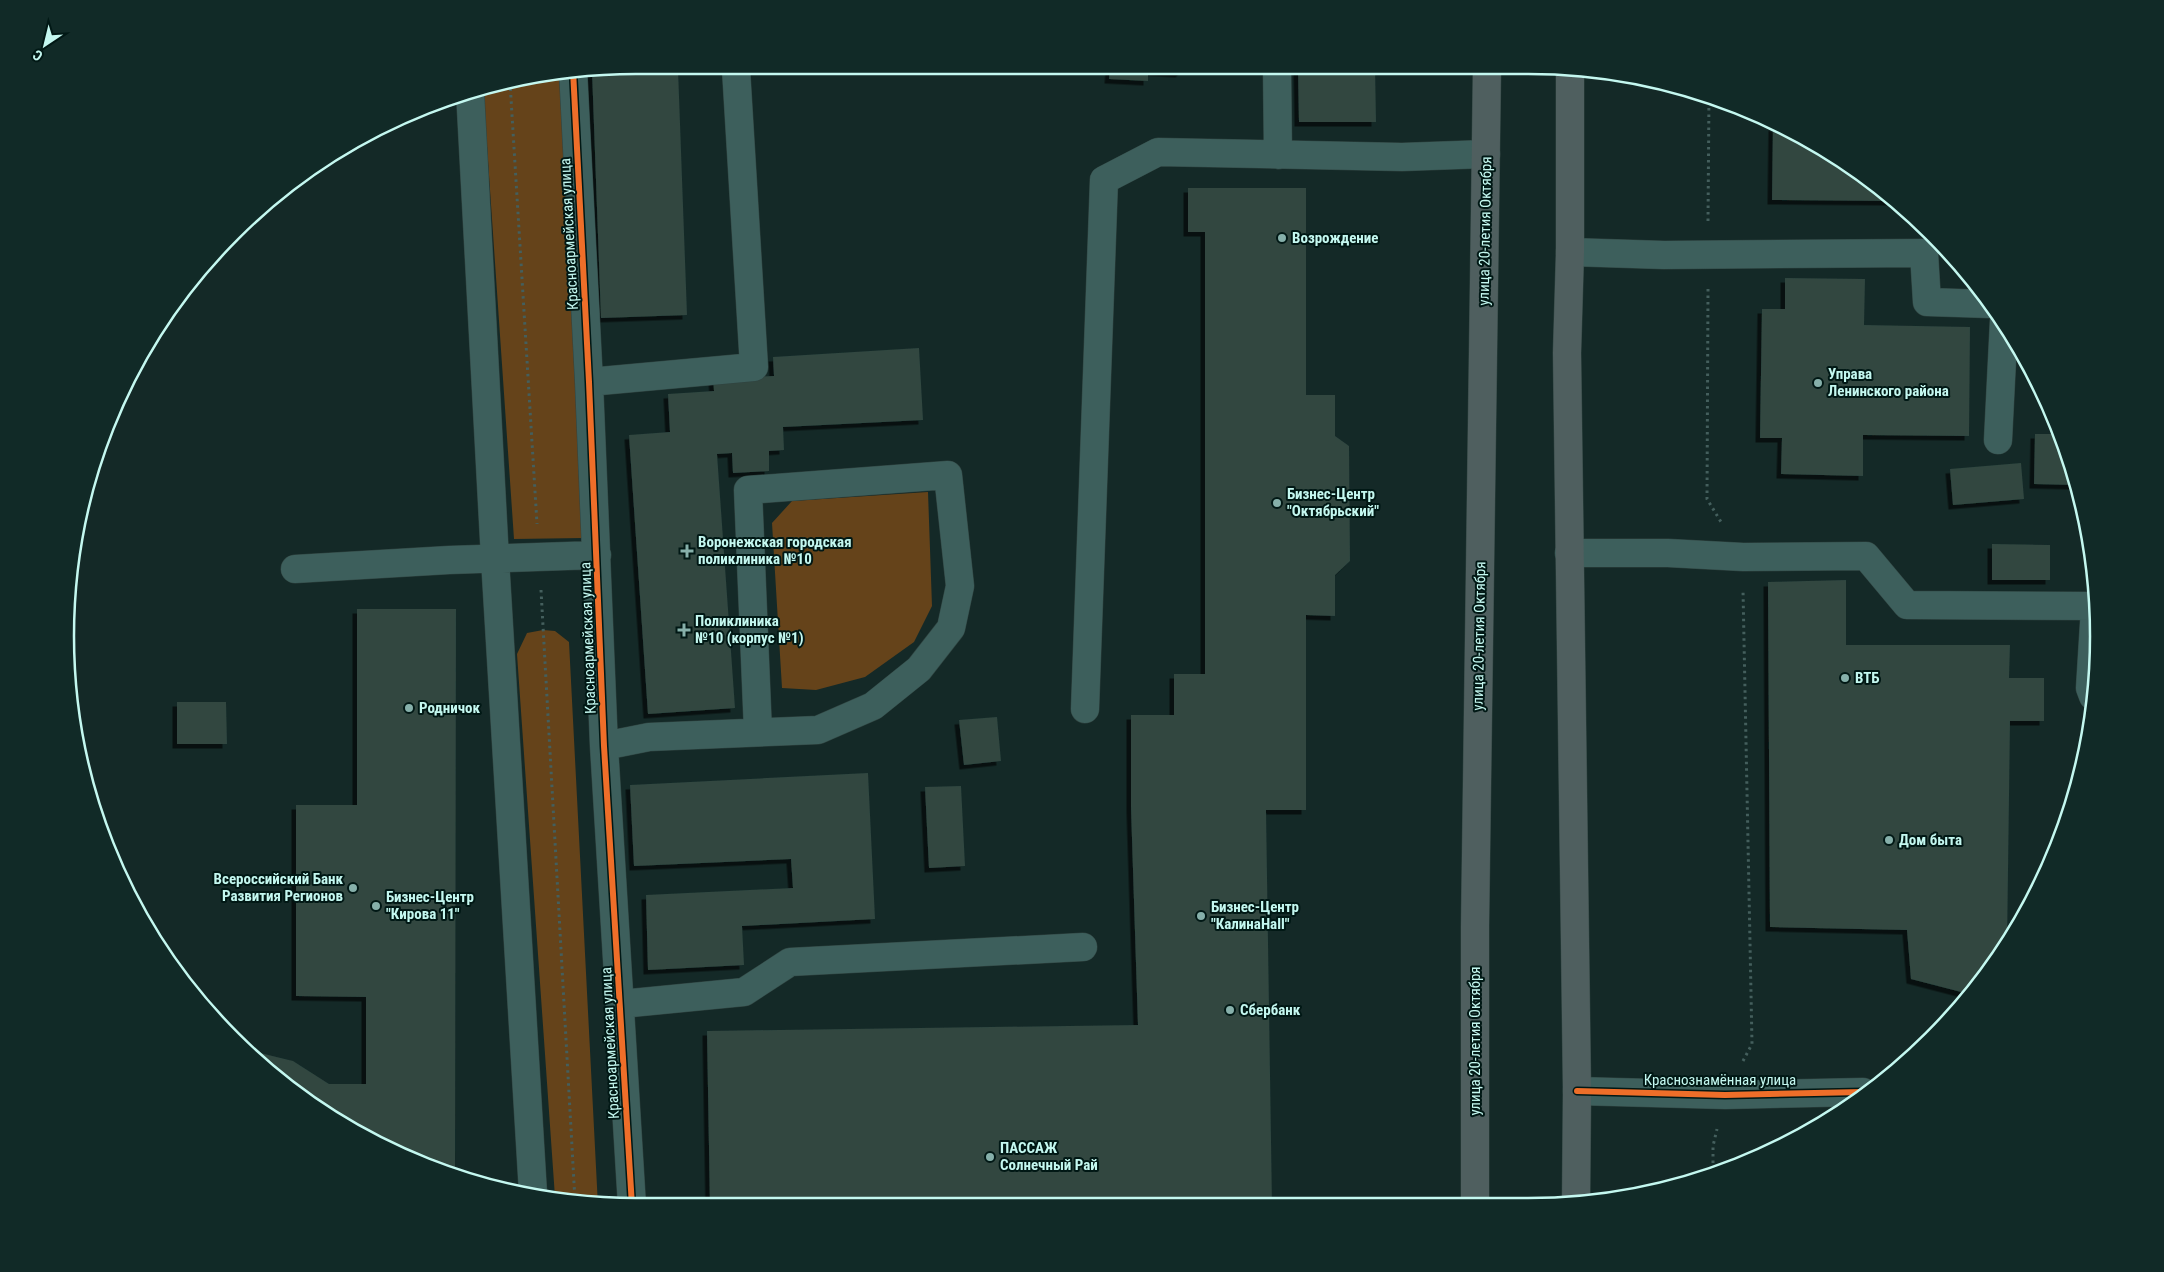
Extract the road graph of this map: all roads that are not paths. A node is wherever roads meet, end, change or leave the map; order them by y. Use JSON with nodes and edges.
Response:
{"nodes":[{"id":1,"x":736,"y":74,"type":"edge"},
{"id":2,"x":1278,"y":74,"type":"edge"},
{"id":3,"x":1488,"y":74,"type":"edge"},
{"id":4,"x":1570,"y":76,"type":"edge"},
{"id":5,"x":573,"y":78,"type":"edge"},
{"id":6,"x":470,"y":99,"type":"edge"},
{"id":7,"x":1278,"y":154,"type":"junction"},
{"id":8,"x":1486,"y":154,"type":"junction"},
{"id":9,"x":1570,"y":252,"type":"junction"},
{"id":10,"x":1981,"y":304,"type":"edge"},
{"id":11,"x":2003,"y":337,"type":"edge"},
{"id":12,"x":589,"y":382,"type":"junction"},
{"id":13,"x":1998,"y":440,"type":"dead end"},
{"id":14,"x":1569,"y":553,"type":"junction"},
{"id":15,"x":597,"y":556,"type":"junction"},
{"id":16,"x":495,"y":559,"type":"junction"},
{"id":17,"x":295,"y":569,"type":"dead end"},
{"id":18,"x":2089,"y":606,"type":"edge"},
{"id":19,"x":1085,"y":708,"type":"dead end"},
{"id":20,"x":758,"y":732,"type":"junction"},
{"id":21,"x":604,"y":746,"type":"junction"},
{"id":22,"x":1083,"y":947,"type":"dead end"},
{"id":23,"x":621,"y":1004,"type":"junction"},
{"id":24,"x":1577,"y":1092,"type":"junction"},
{"id":25,"x":1855,"y":1092,"type":"edge"},
{"id":26,"x":533,"y":1188,"type":"edge"},
{"id":27,"x":1576,"y":1196,"type":"edge"},
{"id":28,"x":632,"y":1198,"type":"edge"},
{"id":29,"x":1474,"y":1198,"type":"edge"}],
"edges":[{"from":1,"to":12,"type":"street"},
{"from":2,"to":7,"type":"street"},
{"from":3,"to":8,"type":"main road","name":"улица 20-летия Октября"},
{"from":4,"to":9,"type":"main road"},
{"from":5,"to":12,"type":"street","name":"Красноармейская улица"},
{"from":6,"to":16,"type":"street"},
{"from":7,"to":8,"type":"street"},
{"from":7,"to":19,"type":"street"},
{"from":8,"to":29,"type":"main road","name":"улица 20-летия Октября"},
{"from":9,"to":10,"type":"street"},
{"from":9,"to":14,"type":"main road"},
{"from":11,"to":13,"type":"street"},
{"from":12,"to":15,"type":"street","name":"Красноармейская улица"},
{"from":14,"to":18,"type":"street"},
{"from":14,"to":24,"type":"main road"},
{"from":15,"to":16,"type":"street"},
{"from":15,"to":21,"type":"street","name":"Красноармейская улица"},
{"from":16,"to":17,"type":"street"},
{"from":16,"to":26,"type":"street"},
{"from":20,"to":20,"type":"street"},
{"from":20,"to":21,"type":"street"},
{"from":21,"to":23,"type":"street","name":"Красноармейская улица"},
{"from":22,"to":23,"type":"street"},
{"from":23,"to":28,"type":"street","name":"Красноармейская улица"},
{"from":24,"to":25,"type":"street","name":"Краснознамённая улица"},
{"from":24,"to":27,"type":"main road"}]}
